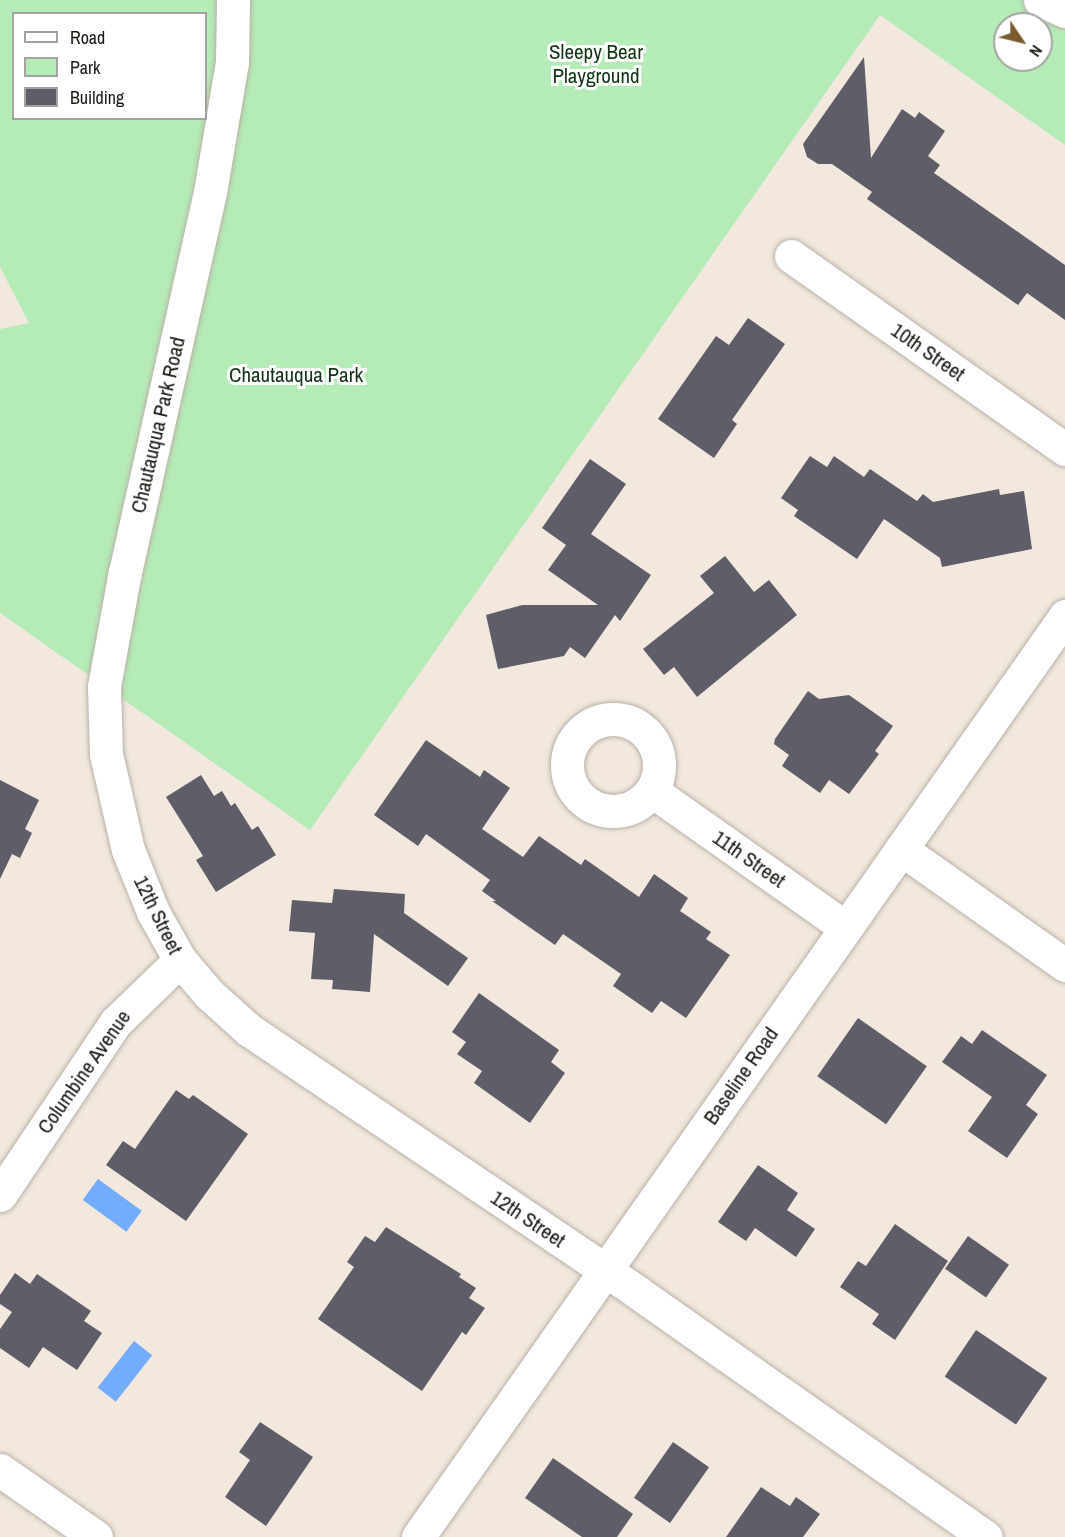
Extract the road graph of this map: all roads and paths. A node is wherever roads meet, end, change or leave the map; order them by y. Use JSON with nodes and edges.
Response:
{"nodes":[{"id":1,"x":233,"y":0,"type":"edge"},
{"id":2,"x":1040,"y":0,"type":"edge"},
{"id":3,"x":1065,"y":11,"type":"edge"},
{"id":4,"x":791,"y":256,"type":"dead end"},
{"id":5,"x":1065,"y":449,"type":"edge"},
{"id":6,"x":1065,"y":616,"type":"edge"},
{"id":7,"x":652,"y":791,"type":"dead end"},
{"id":8,"x":902,"y":849,"type":"junction"},
{"id":9,"x":128,"y":850,"type":"joint"},
{"id":10,"x":846,"y":928,"type":"junction"},
{"id":11,"x":180,"y":960,"type":"junction"},
{"id":12,"x":1065,"y":965,"type":"edge"},
{"id":13,"x":0,"y":1195,"type":"edge"},
{"id":14,"x":606,"y":1270,"type":"junction"},
{"id":15,"x":0,"y":1470,"type":"edge"},
{"id":16,"x":96,"y":1537,"type":"edge"},
{"id":17,"x":418,"y":1537,"type":"edge"},
{"id":18,"x":986,"y":1537,"type":"edge"}],
"edges":[{"from":1,"to":9,"type":"street","name":"Chautauqua Park Road"},
{"from":2,"to":3,"type":"street"},
{"from":4,"to":5,"type":"street","name":"10th Street"},
{"from":6,"to":8,"type":"street","name":"Baseline Road"},
{"from":7,"to":10,"type":"street","name":"11th Street"},
{"from":8,"to":10,"type":"street","name":"Baseline Road"},
{"from":8,"to":12,"type":"street"},
{"from":9,"to":11,"type":"street","name":"12th Street"},
{"from":10,"to":14,"type":"street","name":"Baseline Road"},
{"from":11,"to":13,"type":"street","name":"Columbine Avenue"},
{"from":11,"to":14,"type":"street","name":"12th Street"},
{"from":14,"to":17,"type":"street","name":"Baseline Road"},
{"from":14,"to":18,"type":"street","name":"12th Street"},
{"from":15,"to":16,"type":"street"}]}
